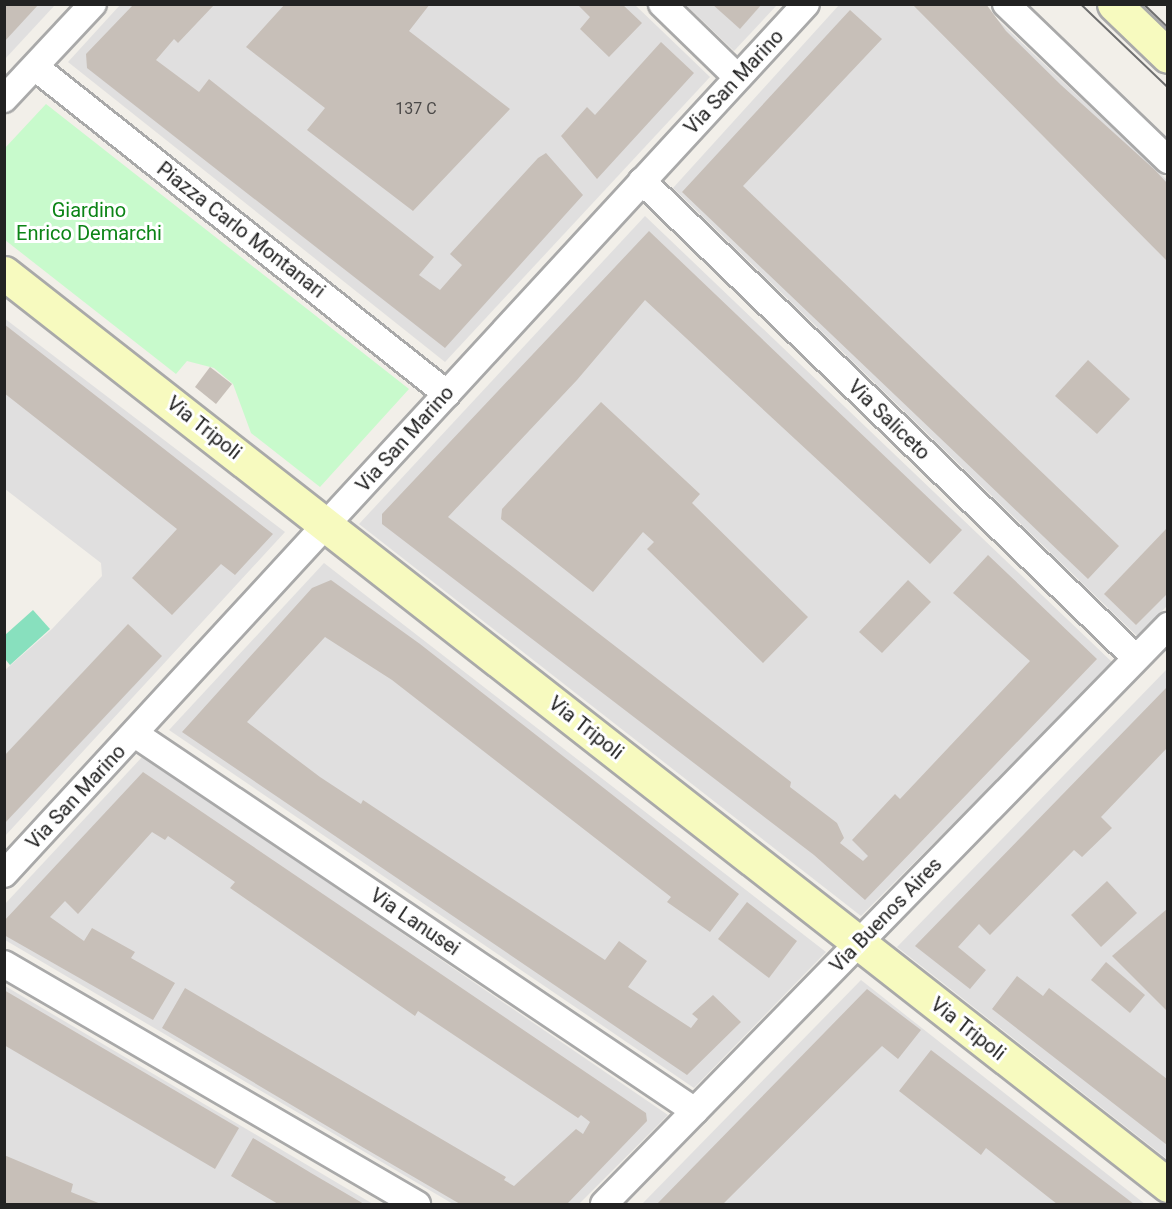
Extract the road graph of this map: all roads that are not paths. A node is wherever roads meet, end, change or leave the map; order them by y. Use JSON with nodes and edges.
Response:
{"nodes":[{"id":1,"x":93,"y":4,"type":"edge"},
{"id":2,"x":662,"y":4,"type":"edge"},
{"id":3,"x":806,"y":4,"type":"edge"},
{"id":4,"x":1006,"y":4,"type":"edge"},
{"id":5,"x":1114,"y":4,"type":"edge"},
{"id":6,"x":1167,"y":56,"type":"edge"},
{"id":7,"x":35,"y":66,"type":"junction"},
{"id":8,"x":737,"y":77,"type":"junction"},
{"id":9,"x":4,"y":99,"type":"edge"},
{"id":10,"x":1167,"y":160,"type":"edge"},
{"id":11,"x":642,"y":182,"type":"junction"},
{"id":12,"x":4,"y":273,"type":"edge"},
{"id":13,"x":447,"y":393,"type":"junction"},
{"id":14,"x":327,"y":524,"type":"junction"},
{"id":15,"x":1167,"y":626,"type":"edge"},
{"id":16,"x":1136,"y":658,"type":"junction"},
{"id":17,"x":135,"y":734,"type":"junction"},
{"id":18,"x":4,"y":874,"type":"edge"},
{"id":19,"x":859,"y":943,"type":"junction"},
{"id":20,"x":4,"y":964,"type":"edge"},
{"id":21,"x":695,"y":1111,"type":"junction"},
{"id":22,"x":1167,"y":1185,"type":"edge"},
{"id":23,"x":417,"y":1204,"type":"edge"},
{"id":24,"x":604,"y":1204,"type":"edge"}],
"edges":[{"from":1,"to":7,"type":"street"},
{"from":2,"to":8,"type":"street"},
{"from":3,"to":8,"type":"street","name":"Via San Marino"},
{"from":4,"to":10,"type":"street"},
{"from":5,"to":6,"type":"street"},
{"from":7,"to":9,"type":"street"},
{"from":7,"to":13,"type":"street","name":"Piazza Carlo Montanari"},
{"from":8,"to":11,"type":"street","name":"Via San Marino"},
{"from":11,"to":13,"type":"street","name":"Via San Marino"},
{"from":11,"to":16,"type":"street","name":"Via Saliceto"},
{"from":12,"to":14,"type":"street","name":"Via Tripoli"},
{"from":13,"to":14,"type":"street","name":"Via San Marino"},
{"from":14,"to":17,"type":"street","name":"Via San Marino"},
{"from":14,"to":19,"type":"street","name":"Via Tripoli"},
{"from":15,"to":16,"type":"street","name":"Via Buenos Aires"},
{"from":16,"to":19,"type":"street","name":"Via Buenos Aires"},
{"from":17,"to":18,"type":"street","name":"Via San Marino"},
{"from":17,"to":21,"type":"street","name":"Via Lanusei"},
{"from":19,"to":21,"type":"street","name":"Via Buenos Aires"},
{"from":19,"to":22,"type":"street","name":"Via Tripoli"},
{"from":20,"to":23,"type":"street"},
{"from":21,"to":24,"type":"street","name":"Via Buenos Aires"}]}
